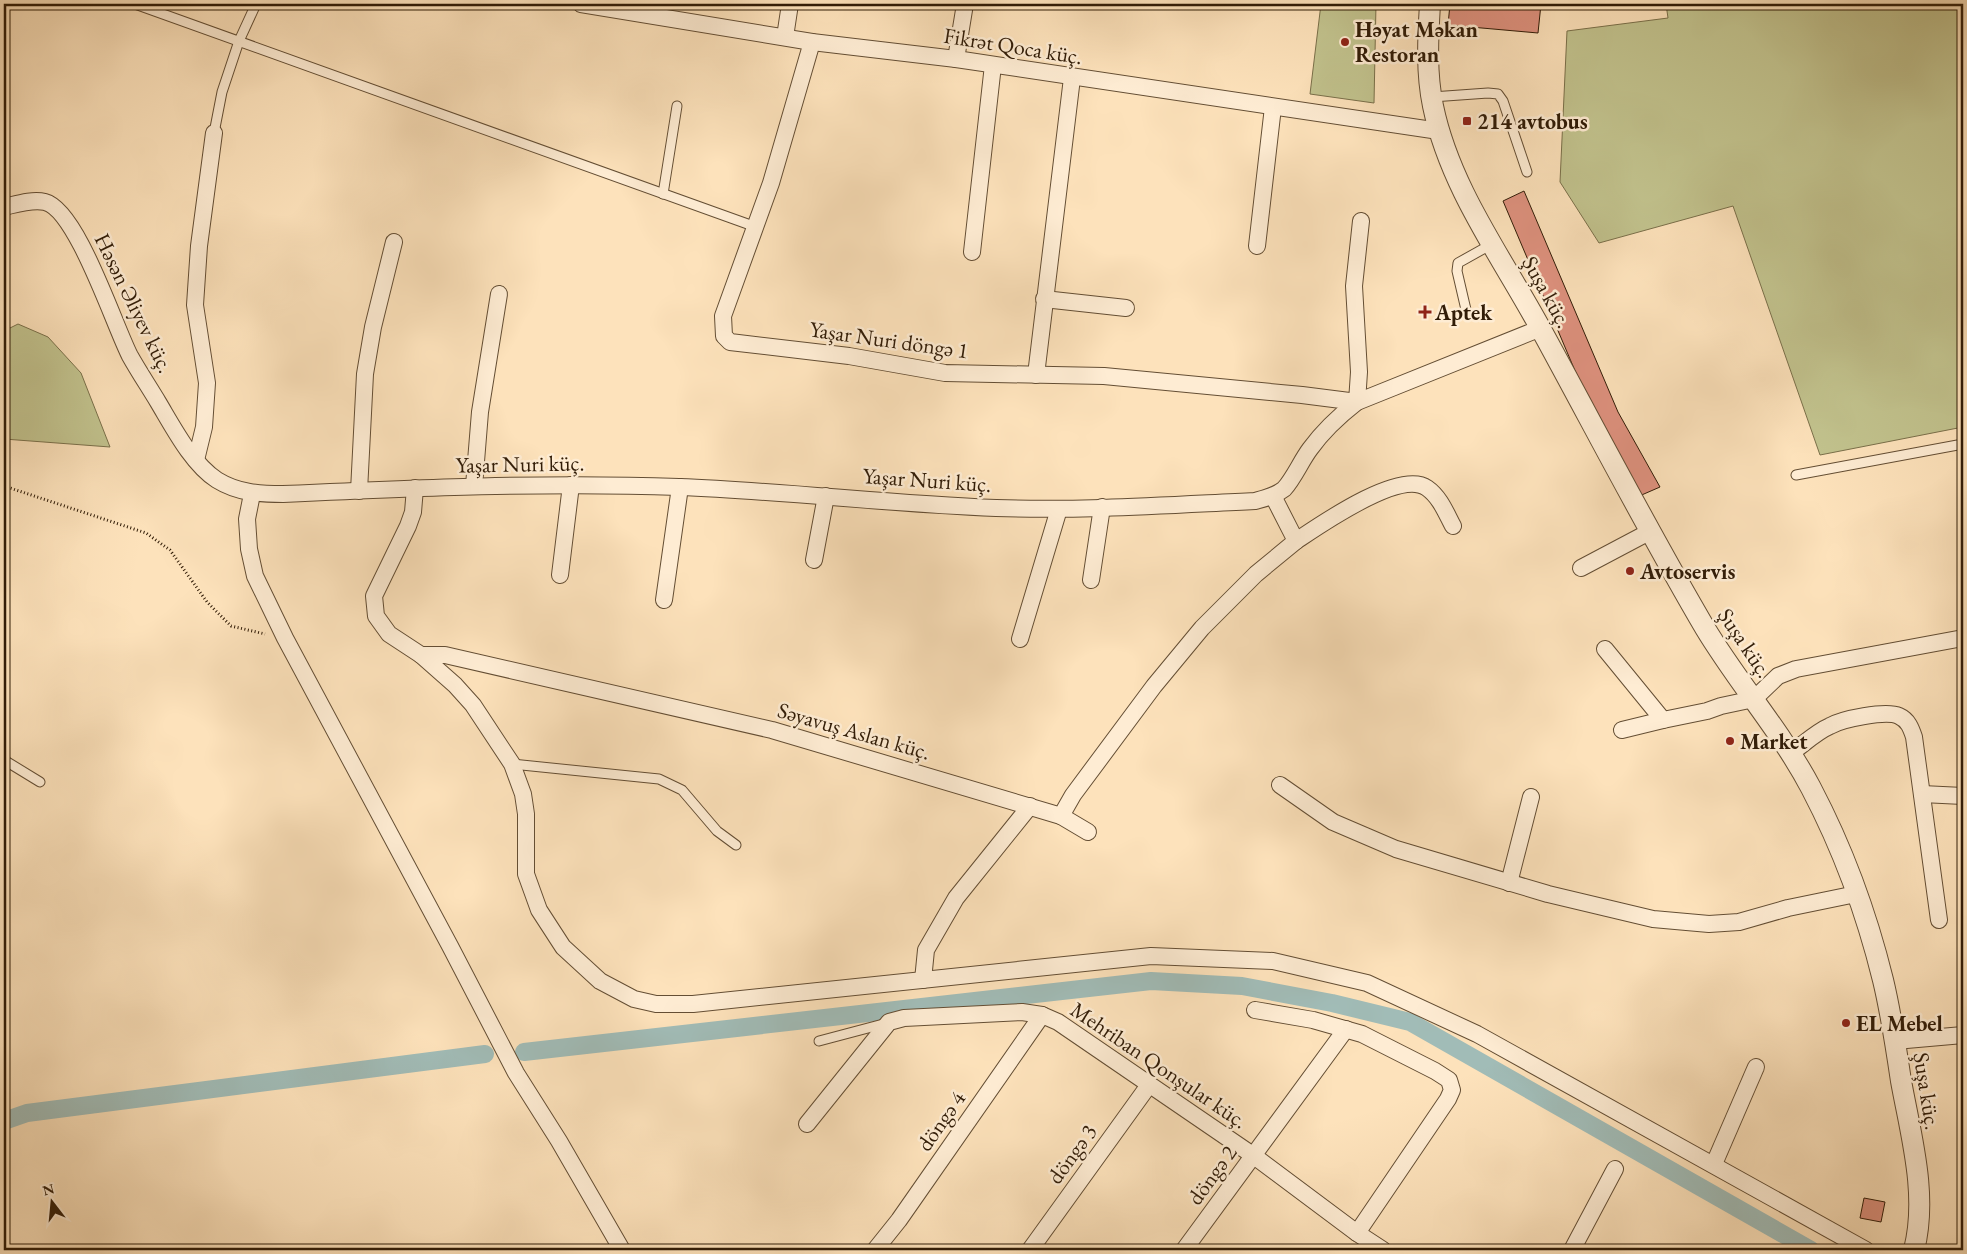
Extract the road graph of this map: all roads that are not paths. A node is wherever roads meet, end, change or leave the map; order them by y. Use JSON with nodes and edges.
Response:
{"nodes":[{"id":1,"x":135,"y":4,"type":"edge"},
{"id":2,"x":256,"y":4,"type":"edge"},
{"id":3,"x":581,"y":4,"type":"edge"},
{"id":4,"x":790,"y":4,"type":"edge"},
{"id":5,"x":965,"y":4,"type":"edge"},
{"id":6,"x":1430,"y":4,"type":"edge"},
{"id":7,"x":612,"y":7,"type":"edge"},
{"id":8,"x":784,"y":37,"type":"junction"},
{"id":9,"x":239,"y":41,"type":"junction"},
{"id":10,"x":812,"y":42,"type":"junction"},
{"id":11,"x":956,"y":59,"type":"junction"},
{"id":12,"x":993,"y":65,"type":"junction"},
{"id":13,"x":1072,"y":78,"type":"junction"},
{"id":14,"x":1432,"y":97,"type":"junction"},
{"id":15,"x":677,"y":106,"type":"dead end"},
{"id":16,"x":1272,"y":106,"type":"junction"},
{"id":17,"x":1439,"y":131,"type":"junction"},
{"id":18,"x":214,"y":133,"type":"joint"},
{"id":19,"x":1527,"y":172,"type":"dead end"},
{"id":20,"x":663,"y":194,"type":"junction"},
{"id":21,"x":4,"y":207,"type":"edge"},
{"id":22,"x":1361,"y":221,"type":"dead end"},
{"id":23,"x":756,"y":228,"type":"junction"},
{"id":24,"x":394,"y":242,"type":"dead end"},
{"id":25,"x":1492,"y":244,"type":"junction"},
{"id":26,"x":1257,"y":246,"type":"dead end"},
{"id":27,"x":972,"y":252,"type":"dead end"},
{"id":28,"x":499,"y":294,"type":"dead end"},
{"id":29,"x":1044,"y":299,"type":"junction"},
{"id":30,"x":1126,"y":308,"type":"dead end"},
{"id":31,"x":1467,"y":314,"type":"dead end"},
{"id":32,"x":1540,"y":328,"type":"junction"},
{"id":33,"x":1036,"y":375,"type":"junction"},
{"id":34,"x":1357,"y":402,"type":"junction"},
{"id":35,"x":1963,"y":444,"type":"edge"},
{"id":36,"x":196,"y":460,"type":"junction"},
{"id":37,"x":1796,"y":476,"type":"dead end"},
{"id":38,"x":571,"y":485,"type":"junction"},
{"id":39,"x":474,"y":486,"type":"junction"},
{"id":40,"x":680,"y":487,"type":"junction"},
{"id":41,"x":415,"y":488,"type":"junction"},
{"id":42,"x":359,"y":491,"type":"junction"},
{"id":43,"x":252,"y":494,"type":"junction"},
{"id":44,"x":826,"y":496,"type":"junction"},
{"id":45,"x":1273,"y":496,"type":"junction"},
{"id":46,"x":1102,"y":508,"type":"junction"},
{"id":47,"x":1059,"y":509,"type":"junction"},
{"id":48,"x":1454,"y":526,"type":"dead end"},
{"id":49,"x":1651,"y":531,"type":"junction"},
{"id":50,"x":1296,"y":541,"type":"junction"},
{"id":51,"x":814,"y":560,"type":"dead end"},
{"id":52,"x":1581,"y":568,"type":"dead end"},
{"id":53,"x":560,"y":575,"type":"dead end"},
{"id":54,"x":1092,"y":580,"type":"dead end"},
{"id":55,"x":664,"y":600,"type":"dead end"},
{"id":56,"x":1963,"y":638,"type":"edge"},
{"id":57,"x":1020,"y":639,"type":"dead end"},
{"id":58,"x":1605,"y":649,"type":"dead end"},
{"id":59,"x":421,"y":655,"type":"junction"},
{"id":60,"x":1754,"y":699,"type":"junction"},
{"id":61,"x":1662,"y":720,"type":"junction"},
{"id":62,"x":1622,"y":730,"type":"dead end"},
{"id":63,"x":1791,"y":753,"type":"junction"},
{"id":64,"x":4,"y":760,"type":"edge"},
{"id":65,"x":512,"y":764,"type":"junction"},
{"id":66,"x":40,"y":782,"type":"dead end"},
{"id":67,"x":1280,"y":785,"type":"dead end"},
{"id":68,"x":1922,"y":794,"type":"junction"},
{"id":69,"x":1963,"y":796,"type":"edge"},
{"id":70,"x":1531,"y":797,"type":"dead end"},
{"id":71,"x":1030,"y":806,"type":"junction"},
{"id":72,"x":1061,"y":816,"type":"junction"},
{"id":73,"x":1088,"y":832,"type":"dead end"},
{"id":74,"x":736,"y":845,"type":"dead end"},
{"id":75,"x":1509,"y":883,"type":"junction"},
{"id":76,"x":1856,"y":894,"type":"junction"},
{"id":77,"x":1939,"y":920,"type":"dead end"},
{"id":78,"x":923,"y":980,"type":"junction"},
{"id":79,"x":1255,"y":1010,"type":"dead end"},
{"id":80,"x":1042,"y":1015,"type":"junction"},
{"id":81,"x":889,"y":1022,"type":"junction"},
{"id":82,"x":1346,"y":1030,"type":"junction"},
{"id":83,"x":1963,"y":1036,"type":"edge"},
{"id":84,"x":819,"y":1040,"type":"dead end"},
{"id":85,"x":1895,"y":1041,"type":"junction"},
{"id":86,"x":1756,"y":1067,"type":"dead end"},
{"id":87,"x":1149,"y":1085,"type":"junction"},
{"id":88,"x":807,"y":1124,"type":"dead end"},
{"id":89,"x":1254,"y":1156,"type":"junction"},
{"id":90,"x":1714,"y":1164,"type":"junction"},
{"id":91,"x":1615,"y":1169,"type":"dead end"},
{"id":92,"x":1358,"y":1233,"type":"junction"},
{"id":93,"x":622,"y":1250,"type":"edge"},
{"id":94,"x":875,"y":1250,"type":"edge"},
{"id":95,"x":1030,"y":1250,"type":"edge"},
{"id":96,"x":1184,"y":1250,"type":"edge"},
{"id":97,"x":1384,"y":1250,"type":"edge"},
{"id":98,"x":1572,"y":1250,"type":"edge"},
{"id":99,"x":1866,"y":1250,"type":"edge"},
{"id":100,"x":1914,"y":1250,"type":"edge"}],
"edges":[{"from":1,"to":9,"type":"lane"},
{"from":2,"to":9,"type":"lane"},
{"from":3,"to":7,"type":"street","name":"Fikrət Qoca küç."},
{"from":4,"to":8,"type":"street"},
{"from":5,"to":11,"type":"street"},
{"from":6,"to":14,"type":"street","name":"Şuşa küç."},
{"from":7,"to":8,"type":"street","name":"Fikrət Qoca küç."},
{"from":8,"to":10,"type":"street","name":"Fikrət Qoca küç."},
{"from":9,"to":18,"type":"lane"},
{"from":9,"to":20,"type":"lane"},
{"from":10,"to":11,"type":"street","name":"Fikrət Qoca küç."},
{"from":10,"to":23,"type":"street","name":"Yaşar Nuri döngə 1"},
{"from":11,"to":12,"type":"street","name":"Fikrət Qoca küç."},
{"from":12,"to":13,"type":"street","name":"Fikrət Qoca küç."},
{"from":12,"to":27,"type":"street"},
{"from":13,"to":16,"type":"street","name":"Fikrət Qoca küç."},
{"from":13,"to":29,"type":"street"},
{"from":14,"to":17,"type":"street","name":"Şuşa küç."},
{"from":14,"to":19,"type":"lane"},
{"from":15,"to":20,"type":"lane"},
{"from":16,"to":17,"type":"street","name":"Fikrət Qoca küç."},
{"from":16,"to":26,"type":"street"},
{"from":17,"to":25,"type":"street","name":"Şuşa küç."},
{"from":18,"to":36,"type":"street"},
{"from":20,"to":23,"type":"lane"},
{"from":21,"to":36,"type":"street","name":"Həsən Əliyev küç."},
{"from":22,"to":34,"type":"street"},
{"from":23,"to":33,"type":"street","name":"Yaşar Nuri döngə 1"},
{"from":24,"to":42,"type":"street"},
{"from":25,"to":31,"type":"lane"},
{"from":25,"to":32,"type":"street","name":"Şuşa küç."},
{"from":28,"to":39,"type":"street"},
{"from":29,"to":30,"type":"street"},
{"from":29,"to":33,"type":"street"},
{"from":32,"to":34,"type":"street"},
{"from":32,"to":49,"type":"street","name":"Şuşa küç."},
{"from":33,"to":34,"type":"street","name":"Yaşar Nuri döngə 1"},
{"from":34,"to":45,"type":"street"},
{"from":35,"to":37,"type":"lane"},
{"from":36,"to":43,"type":"street","name":"Həsən Əliyev küç."},
{"from":38,"to":39,"type":"street","name":"Yaşar Nuri küç."},
{"from":38,"to":40,"type":"street","name":"Yaşar Nuri küç."},
{"from":38,"to":53,"type":"street"},
{"from":39,"to":41,"type":"street","name":"Yaşar Nuri küç."},
{"from":40,"to":44,"type":"street","name":"Yaşar Nuri küç."},
{"from":40,"to":55,"type":"street"},
{"from":41,"to":42,"type":"street","name":"Yaşar Nuri küç."},
{"from":41,"to":59,"type":"street"},
{"from":42,"to":43,"type":"street","name":"Yaşar Nuri küç."},
{"from":43,"to":93,"type":"street"},
{"from":44,"to":47,"type":"street","name":"Yaşar Nuri küç."},
{"from":44,"to":51,"type":"street"},
{"from":45,"to":46,"type":"street","name":"Yaşar Nuri küç."},
{"from":45,"to":50,"type":"street"},
{"from":46,"to":47,"type":"street","name":"Yaşar Nuri küç."},
{"from":46,"to":54,"type":"street"},
{"from":47,"to":57,"type":"street"},
{"from":48,"to":50,"type":"street"},
{"from":49,"to":52,"type":"street"},
{"from":49,"to":60,"type":"street","name":"Şuşa küç."},
{"from":50,"to":72,"type":"street"},
{"from":56,"to":60,"type":"street"},
{"from":58,"to":61,"type":"street"},
{"from":59,"to":65,"type":"street"},
{"from":59,"to":71,"type":"street","name":"Səyavuş Aslan küç."},
{"from":60,"to":61,"type":"street"},
{"from":60,"to":63,"type":"street","name":"Şuşa küç."},
{"from":61,"to":62,"type":"street"},
{"from":63,"to":68,"type":"street"},
{"from":63,"to":76,"type":"street","name":"Şuşa küç."},
{"from":64,"to":66,"type":"lane"},
{"from":65,"to":74,"type":"lane"},
{"from":65,"to":78,"type":"street"},
{"from":67,"to":75,"type":"street"},
{"from":68,"to":69,"type":"street"},
{"from":68,"to":77,"type":"street"},
{"from":70,"to":75,"type":"street"},
{"from":71,"to":72,"type":"street","name":"Səyavuş Aslan küç."},
{"from":71,"to":78,"type":"street"},
{"from":72,"to":73,"type":"street","name":"Səyavuş Aslan küç."},
{"from":75,"to":76,"type":"street"},
{"from":76,"to":85,"type":"street","name":"Şuşa küç."},
{"from":78,"to":90,"type":"street"},
{"from":79,"to":82,"type":"street"},
{"from":80,"to":81,"type":"street","name":"Mehriban Qonşular küç."},
{"from":80,"to":87,"type":"street","name":"Mehriban Qonşular küç."},
{"from":80,"to":94,"type":"street","name":"döngə 4"},
{"from":81,"to":84,"type":"lane"},
{"from":81,"to":88,"type":"street"},
{"from":82,"to":89,"type":"street","name":"döngə 2"},
{"from":82,"to":92,"type":"street"},
{"from":83,"to":85,"type":"street"},
{"from":85,"to":100,"type":"street","name":"Şuşa küç."},
{"from":86,"to":90,"type":"street"},
{"from":87,"to":89,"type":"street","name":"Mehriban Qonşular küç."},
{"from":87,"to":95,"type":"street","name":"döngə 3"},
{"from":89,"to":92,"type":"street","name":"Mehriban Qonşular küç."},
{"from":89,"to":96,"type":"street","name":"döngə 2"},
{"from":90,"to":99,"type":"street"},
{"from":91,"to":98,"type":"street"},
{"from":92,"to":97,"type":"street","name":"Mehriban Qonşular küç."}]}
